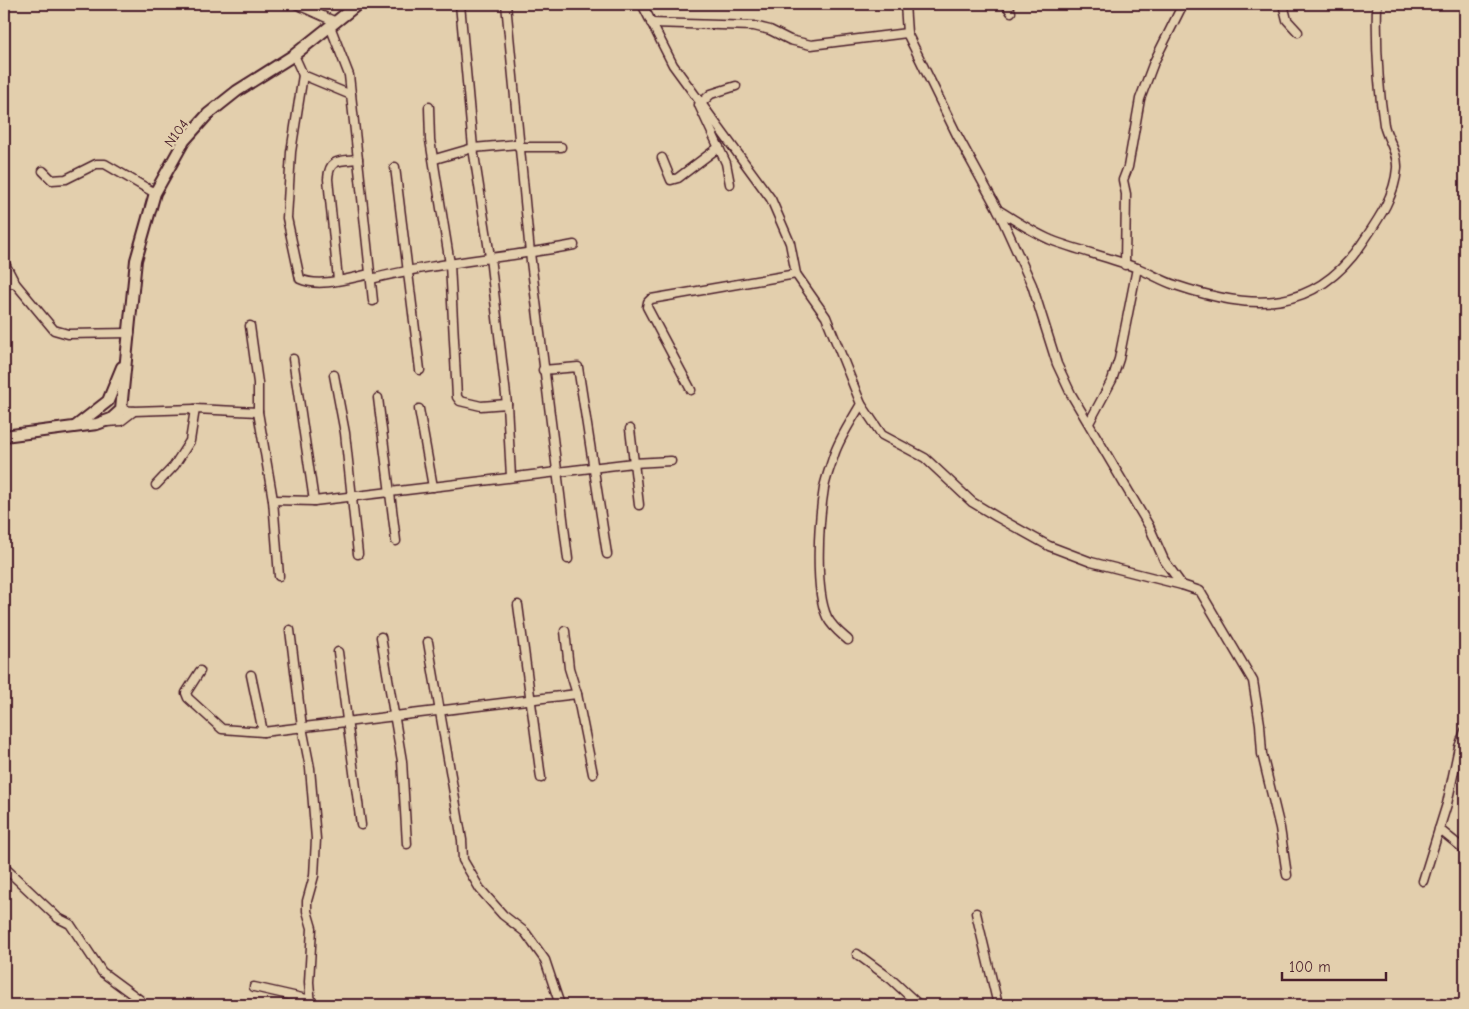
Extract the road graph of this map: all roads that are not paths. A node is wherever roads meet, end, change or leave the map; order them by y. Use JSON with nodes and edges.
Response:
{"nodes":[{"id":1,"x":296,"y":4,"type":"edge"},
{"id":2,"x":358,"y":4,"type":"edge"},
{"id":3,"x":460,"y":4,"type":"edge"},
{"id":4,"x":506,"y":4,"type":"edge"},
{"id":5,"x":642,"y":4,"type":"edge"},
{"id":6,"x":905,"y":4,"type":"edge"},
{"id":7,"x":1006,"y":4,"type":"edge"},
{"id":8,"x":1183,"y":4,"type":"edge"},
{"id":9,"x":1283,"y":4,"type":"edge"},
{"id":10,"x":1377,"y":4,"type":"edge"},
{"id":11,"x":307,"y":6,"type":"edge"},
{"id":12,"x":1012,"y":12,"type":"dead end"},
{"id":13,"x":652,"y":23,"type":"junction"},
{"id":14,"x":333,"y":24,"type":"junction"},
{"id":15,"x":1298,"y":32,"type":"dead end"},
{"id":16,"x":907,"y":33,"type":"junction"},
{"id":17,"x":294,"y":55,"type":"junction"},
{"id":18,"x":303,"y":75,"type":"junction"},
{"id":19,"x":736,"y":86,"type":"dead end"},
{"id":20,"x":352,"y":95,"type":"junction"},
{"id":21,"x":700,"y":102,"type":"junction"},
{"id":22,"x":429,"y":107,"type":"dead end"},
{"id":23,"x":518,"y":146,"type":"junction"},
{"id":24,"x":561,"y":147,"type":"dead end"},
{"id":25,"x":473,"y":148,"type":"junction"},
{"id":26,"x":719,"y":148,"type":"junction"},
{"id":27,"x":662,"y":158,"type":"dead end"},
{"id":28,"x":358,"y":159,"type":"junction"},
{"id":29,"x":435,"y":159,"type":"junction"},
{"id":30,"x":395,"y":167,"type":"dead end"},
{"id":31,"x":43,"y":172,"type":"dead end"},
{"id":32,"x":730,"y":184,"type":"dead end"},
{"id":33,"x":154,"y":193,"type":"junction"},
{"id":34,"x":998,"y":210,"type":"junction"},
{"id":35,"x":574,"y":244,"type":"dead end"},
{"id":36,"x":530,"y":253,"type":"junction"},
{"id":37,"x":490,"y":257,"type":"junction"},
{"id":38,"x":4,"y":262,"type":"edge"},
{"id":39,"x":450,"y":264,"type":"junction"},
{"id":40,"x":1125,"y":264,"type":"junction"},
{"id":41,"x":1137,"y":268,"type":"junction"},
{"id":42,"x":408,"y":269,"type":"junction"},
{"id":43,"x":796,"y":274,"type":"junction"},
{"id":44,"x":370,"y":276,"type":"junction"},
{"id":45,"x":338,"y":280,"type":"junction"},
{"id":46,"x":15,"y":283,"type":"junction"},
{"id":47,"x":4,"y":284,"type":"edge"},
{"id":48,"x":373,"y":301,"type":"dead end"},
{"id":49,"x":250,"y":326,"type":"dead end"},
{"id":50,"x":130,"y":333,"type":"junction"},
{"id":51,"x":129,"y":349,"type":"junction"},
{"id":52,"x":294,"y":359,"type":"dead end"},
{"id":53,"x":420,"y":370,"type":"dead end"},
{"id":54,"x":543,"y":370,"type":"junction"},
{"id":55,"x":334,"y":375,"type":"dead end"},
{"id":56,"x":691,"y":390,"type":"dead end"},
{"id":57,"x":378,"y":398,"type":"dead end"},
{"id":58,"x":507,"y":404,"type":"junction"},
{"id":59,"x":861,"y":404,"type":"junction"},
{"id":60,"x":195,"y":409,"type":"junction"},
{"id":61,"x":419,"y":409,"type":"dead end"},
{"id":62,"x":121,"y":410,"type":"junction"},
{"id":63,"x":134,"y":411,"type":"junction"},
{"id":64,"x":258,"y":412,"type":"junction"},
{"id":65,"x":104,"y":423,"type":"junction"},
{"id":66,"x":1089,"y":424,"type":"junction"},
{"id":67,"x":75,"y":427,"type":"junction"},
{"id":68,"x":630,"y":429,"type":"dead end"},
{"id":69,"x":4,"y":436,"type":"edge"},
{"id":70,"x":671,"y":461,"type":"dead end"},
{"id":71,"x":633,"y":463,"type":"junction"},
{"id":72,"x":594,"y":467,"type":"junction"},
{"id":73,"x":557,"y":472,"type":"junction"},
{"id":74,"x":511,"y":477,"type":"junction"},
{"id":75,"x":156,"y":485,"type":"dead end"},
{"id":76,"x":432,"y":487,"type":"junction"},
{"id":77,"x":390,"y":492,"type":"junction"},
{"id":78,"x":353,"y":496,"type":"junction"},
{"id":79,"x":273,"y":500,"type":"junction"},
{"id":80,"x":314,"y":501,"type":"junction"},
{"id":81,"x":639,"y":506,"type":"dead end"},
{"id":82,"x":396,"y":541,"type":"dead end"},
{"id":83,"x":358,"y":554,"type":"dead end"},
{"id":84,"x":607,"y":554,"type":"dead end"},
{"id":85,"x":568,"y":559,"type":"dead end"},
{"id":86,"x":279,"y":576,"type":"dead end"},
{"id":87,"x":1182,"y":585,"type":"junction"},
{"id":88,"x":518,"y":605,"type":"dead end"},
{"id":89,"x":290,"y":630,"type":"dead end"},
{"id":90,"x":565,"y":631,"type":"dead end"},
{"id":91,"x":381,"y":637,"type":"dead end"},
{"id":92,"x":848,"y":640,"type":"dead end"},
{"id":93,"x":428,"y":642,"type":"dead end"},
{"id":94,"x":338,"y":652,"type":"dead end"},
{"id":95,"x":200,"y":671,"type":"dead end"},
{"id":96,"x":251,"y":675,"type":"dead end"},
{"id":97,"x":577,"y":694,"type":"junction"},
{"id":98,"x":530,"y":701,"type":"junction"},
{"id":99,"x":441,"y":712,"type":"junction"},
{"id":100,"x":396,"y":716,"type":"junction"},
{"id":101,"x":347,"y":721,"type":"junction"},
{"id":102,"x":302,"y":726,"type":"junction"},
{"id":103,"x":263,"y":732,"type":"junction"},
{"id":104,"x":1465,"y":732,"type":"edge"},
{"id":105,"x":593,"y":774,"type":"dead end"},
{"id":106,"x":541,"y":778,"type":"dead end"},
{"id":107,"x":361,"y":825,"type":"dead end"},
{"id":108,"x":1439,"y":829,"type":"junction"},
{"id":109,"x":407,"y":844,"type":"dead end"},
{"id":110,"x":1465,"y":850,"type":"edge"},
{"id":111,"x":4,"y":867,"type":"edge"},
{"id":112,"x":1287,"y":875,"type":"dead end"},
{"id":113,"x":1423,"y":881,"type":"dead end"},
{"id":114,"x":976,"y":913,"type":"dead end"},
{"id":115,"x":857,"y":954,"type":"dead end"},
{"id":116,"x":254,"y":987,"type":"dead end"},
{"id":117,"x":311,"y":1002,"type":"edge"},
{"id":118,"x":142,"y":1005,"type":"edge"},
{"id":119,"x":560,"y":1005,"type":"edge"},
{"id":120,"x":919,"y":1005,"type":"edge"},
{"id":121,"x":998,"y":1005,"type":"edge"}],
"edges":[{"from":1,"to":11,"type":"street"},
{"from":2,"to":14,"type":"street","name":"N104","number":"N104"},
{"from":3,"to":25,"type":"street"},
{"from":4,"to":23,"type":"street"},
{"from":5,"to":13,"type":"street"},
{"from":6,"to":16,"type":"street"},
{"from":7,"to":12,"type":"street"},
{"from":8,"to":40,"type":"street"},
{"from":9,"to":15,"type":"street"},
{"from":10,"to":41,"type":"street"},
{"from":11,"to":14,"type":"street"},
{"from":13,"to":16,"type":"street"},
{"from":13,"to":21,"type":"street"},
{"from":14,"to":17,"type":"street","name":"N104","number":"N104"},
{"from":14,"to":20,"type":"street"},
{"from":16,"to":34,"type":"street"},
{"from":17,"to":18,"type":"street"},
{"from":17,"to":33,"type":"street","name":"N104","number":"N104"},
{"from":18,"to":20,"type":"street"},
{"from":18,"to":45,"type":"street"},
{"from":19,"to":21,"type":"street"},
{"from":20,"to":28,"type":"street"},
{"from":21,"to":26,"type":"street"},
{"from":21,"to":43,"type":"street"},
{"from":22,"to":29,"type":"street"},
{"from":23,"to":24,"type":"street"},
{"from":23,"to":25,"type":"street"},
{"from":23,"to":36,"type":"street"},
{"from":25,"to":29,"type":"street"},
{"from":25,"to":37,"type":"street"},
{"from":26,"to":27,"type":"street"},
{"from":26,"to":32,"type":"street"},
{"from":28,"to":44,"type":"street"},
{"from":28,"to":45,"type":"street"},
{"from":29,"to":39,"type":"street"},
{"from":30,"to":42,"type":"street"},
{"from":31,"to":33,"type":"street"},
{"from":33,"to":50,"type":"street","name":"N104","number":"N104"},
{"from":34,"to":40,"type":"street"},
{"from":34,"to":66,"type":"street"},
{"from":35,"to":36,"type":"street"},
{"from":36,"to":37,"type":"street"},
{"from":36,"to":54,"type":"street"},
{"from":37,"to":39,"type":"street"},
{"from":37,"to":58,"type":"street"},
{"from":38,"to":46,"type":"street"},
{"from":39,"to":42,"type":"street"},
{"from":39,"to":58,"type":"street"},
{"from":40,"to":41,"type":"street"},
{"from":41,"to":66,"type":"street"},
{"from":42,"to":44,"type":"street"},
{"from":42,"to":53,"type":"street"},
{"from":43,"to":56,"type":"street"},
{"from":43,"to":59,"type":"street"},
{"from":44,"to":45,"type":"street"},
{"from":44,"to":48,"type":"street"},
{"from":46,"to":47,"type":"street"},
{"from":46,"to":50,"type":"street"},
{"from":49,"to":64,"type":"street"},
{"from":50,"to":51,"type":"street","name":"N104","number":"N104"},
{"from":51,"to":62,"type":"street","number":"N104"},
{"from":51,"to":67,"type":"street","number":"N104"},
{"from":52,"to":80,"type":"street"},
{"from":54,"to":72,"type":"street"},
{"from":54,"to":73,"type":"street"},
{"from":55,"to":78,"type":"street"},
{"from":57,"to":77,"type":"street"},
{"from":58,"to":74,"type":"street"},
{"from":59,"to":87,"type":"street"},
{"from":59,"to":92,"type":"street"},
{"from":60,"to":63,"type":"street"},
{"from":60,"to":64,"type":"street"},
{"from":60,"to":75,"type":"street"},
{"from":61,"to":76,"type":"street"},
{"from":62,"to":63,"type":"street"},
{"from":62,"to":65,"type":"street"},
{"from":63,"to":65,"type":"street"},
{"from":64,"to":79,"type":"street"},
{"from":65,"to":67,"type":"street"},
{"from":66,"to":87,"type":"street"},
{"from":67,"to":69,"type":"street"},
{"from":68,"to":71,"type":"street"},
{"from":70,"to":71,"type":"street"},
{"from":71,"to":72,"type":"street"},
{"from":71,"to":81,"type":"street"},
{"from":72,"to":73,"type":"street"},
{"from":72,"to":84,"type":"street"},
{"from":73,"to":74,"type":"street"},
{"from":73,"to":85,"type":"street"},
{"from":74,"to":76,"type":"street"},
{"from":76,"to":77,"type":"street"},
{"from":77,"to":78,"type":"street"},
{"from":77,"to":82,"type":"street"},
{"from":78,"to":80,"type":"street"},
{"from":78,"to":83,"type":"street"},
{"from":79,"to":80,"type":"street"},
{"from":79,"to":86,"type":"street"},
{"from":87,"to":112,"type":"street"},
{"from":88,"to":98,"type":"street"},
{"from":89,"to":102,"type":"street"},
{"from":90,"to":97,"type":"street"},
{"from":91,"to":100,"type":"street"},
{"from":93,"to":99,"type":"street"},
{"from":94,"to":101,"type":"street"},
{"from":95,"to":103,"type":"street"},
{"from":96,"to":103,"type":"street"},
{"from":97,"to":98,"type":"street"},
{"from":97,"to":105,"type":"street"},
{"from":98,"to":99,"type":"street"},
{"from":98,"to":106,"type":"street"},
{"from":99,"to":100,"type":"street"},
{"from":99,"to":119,"type":"street"},
{"from":100,"to":101,"type":"street"},
{"from":100,"to":109,"type":"street"},
{"from":101,"to":102,"type":"street"},
{"from":101,"to":107,"type":"street"},
{"from":102,"to":103,"type":"street"},
{"from":102,"to":117,"type":"street"},
{"from":104,"to":108,"type":"street"},
{"from":108,"to":110,"type":"street"},
{"from":108,"to":113,"type":"street"},
{"from":111,"to":118,"type":"street"},
{"from":114,"to":121,"type":"street"},
{"from":115,"to":120,"type":"street"},
{"from":116,"to":117,"type":"street"}]}
